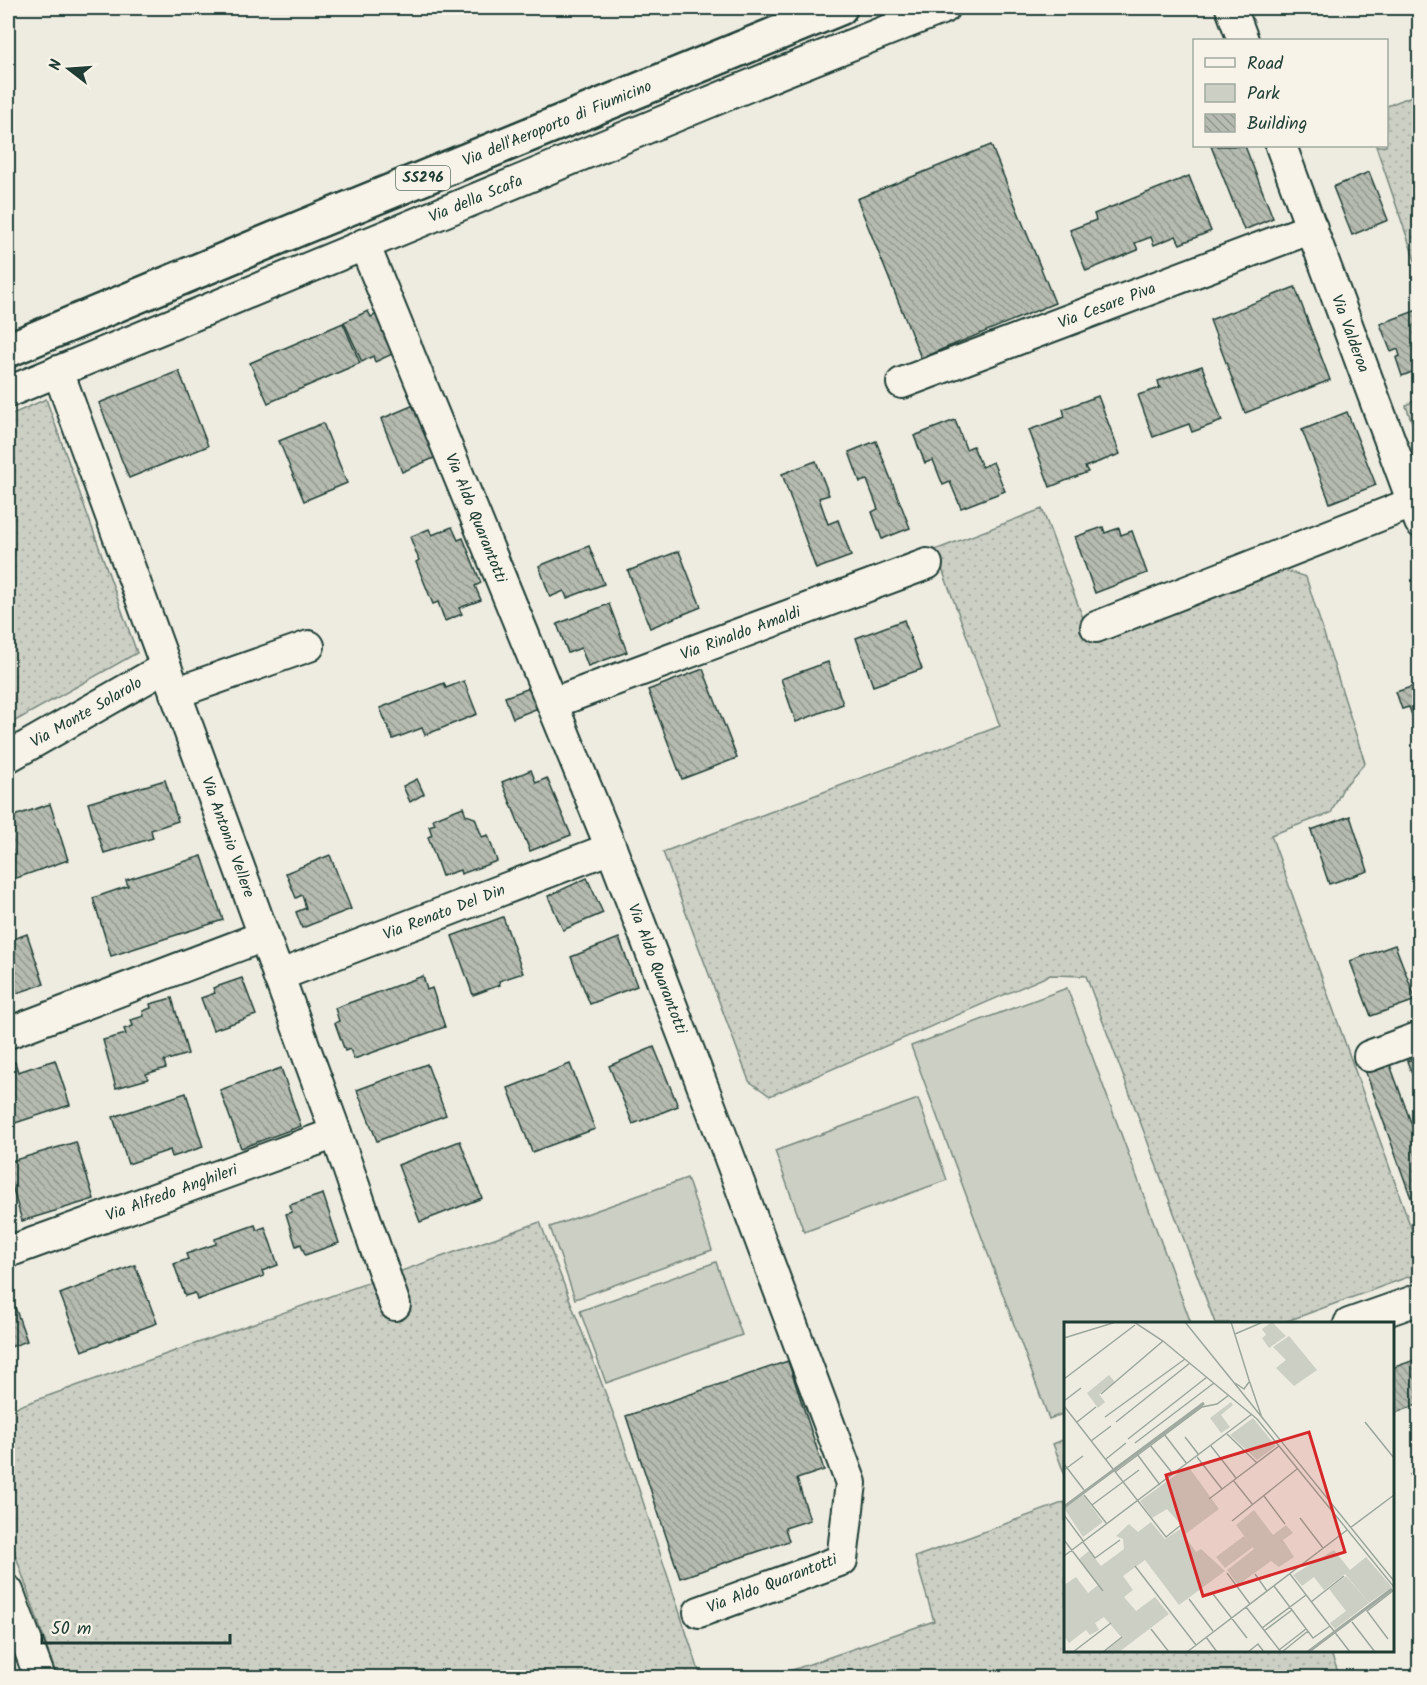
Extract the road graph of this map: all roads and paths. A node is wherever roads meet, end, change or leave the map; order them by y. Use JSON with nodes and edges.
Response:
{"nodes":[{"id":1,"x":840,"y":8,"type":"edge"},
{"id":2,"x":944,"y":8,"type":"edge"},
{"id":3,"x":1231,"y":8,"type":"edge"},
{"id":4,"x":1243,"y":39,"type":"edge"},
{"id":5,"x":1281,"y":147,"type":"edge"},
{"id":6,"x":1312,"y":228,"type":"junction"},
{"id":7,"x":364,"y":244,"type":"junction"},
{"id":8,"x":8,"y":350,"type":"edge"},
{"id":9,"x":58,"y":371,"type":"junction"},
{"id":10,"x":902,"y":383,"type":"dead end"},
{"id":11,"x":8,"y":392,"type":"edge"},
{"id":12,"x":1416,"y":513,"type":"edge"},
{"id":13,"x":927,"y":564,"type":"dead end"},
{"id":14,"x":1096,"y":627,"type":"dead end"},
{"id":15,"x":309,"y":646,"type":"dead end"},
{"id":16,"x":171,"y":680,"type":"junction"},
{"id":17,"x":553,"y":703,"type":"junction"},
{"id":18,"x":8,"y":757,"type":"edge"},
{"id":19,"x":611,"y":848,"type":"junction"},
{"id":20,"x":264,"y":936,"type":"junction"},
{"id":21,"x":278,"y":976,"type":"junction"},
{"id":22,"x":8,"y":1033,"type":"edge"},
{"id":23,"x":1419,"y":1037,"type":"edge"},
{"id":24,"x":1369,"y":1056,"type":"dead end"},
{"id":25,"x":336,"y":1133,"type":"junction"},
{"id":26,"x":8,"y":1252,"type":"edge"},
{"id":27,"x":1419,"y":1299,"type":"edge"},
{"id":28,"x":395,"y":1305,"type":"dead end"},
{"id":29,"x":1352,"y":1322,"type":"edge"},
{"id":30,"x":10,"y":1603,"type":"edge"},
{"id":31,"x":699,"y":1612,"type":"dead end"},
{"id":32,"x":40,"y":1677,"type":"edge"}],
"edges":[{"from":1,"to":8,"type":"main road","name":"Via dell'Aeroporto di Fiumicino","number":"SS296"},
{"from":2,"to":7,"type":"street","name":"Via della Scafa"},
{"from":3,"to":4,"type":"street"},
{"from":5,"to":6,"type":"street","name":"Via Valderoa"},
{"from":6,"to":10,"type":"street","name":"Via Cesare Piva"},
{"from":6,"to":12,"type":"street","name":"Via Valderoa"},
{"from":7,"to":9,"type":"street","name":"Via della Scafa"},
{"from":7,"to":17,"type":"street","name":"Via Aldo Quarantotti"},
{"from":9,"to":11,"type":"street","name":"Via della Scafa"},
{"from":9,"to":16,"type":"street","name":"Via Antonio Vellere"},
{"from":12,"to":14,"type":"street"},
{"from":13,"to":17,"type":"street","name":"Via Rinaldo Amaldi"},
{"from":15,"to":16,"type":"street","name":"Via Monte Solarolo"},
{"from":16,"to":18,"type":"street","name":"Via Monte Solarolo"},
{"from":16,"to":20,"type":"street","name":"Via Antonio Vellere"},
{"from":17,"to":19,"type":"street","name":"Via Aldo Quarantotti"},
{"from":19,"to":21,"type":"street","name":"Via Renato Del Din"},
{"from":19,"to":31,"type":"street","name":"Via Aldo Quarantotti"},
{"from":20,"to":21,"type":"street","name":"Via Antonio Vellere"},
{"from":20,"to":22,"type":"street"},
{"from":21,"to":25,"type":"street","name":"Via Antonio Vellere"},
{"from":23,"to":24,"type":"street"},
{"from":25,"to":26,"type":"street","name":"Via Alfredo Anghileri"},
{"from":25,"to":28,"type":"street","name":"Via Antonio Vellere"},
{"from":27,"to":29,"type":"street"},
{"from":30,"to":32,"type":"street"}]}
